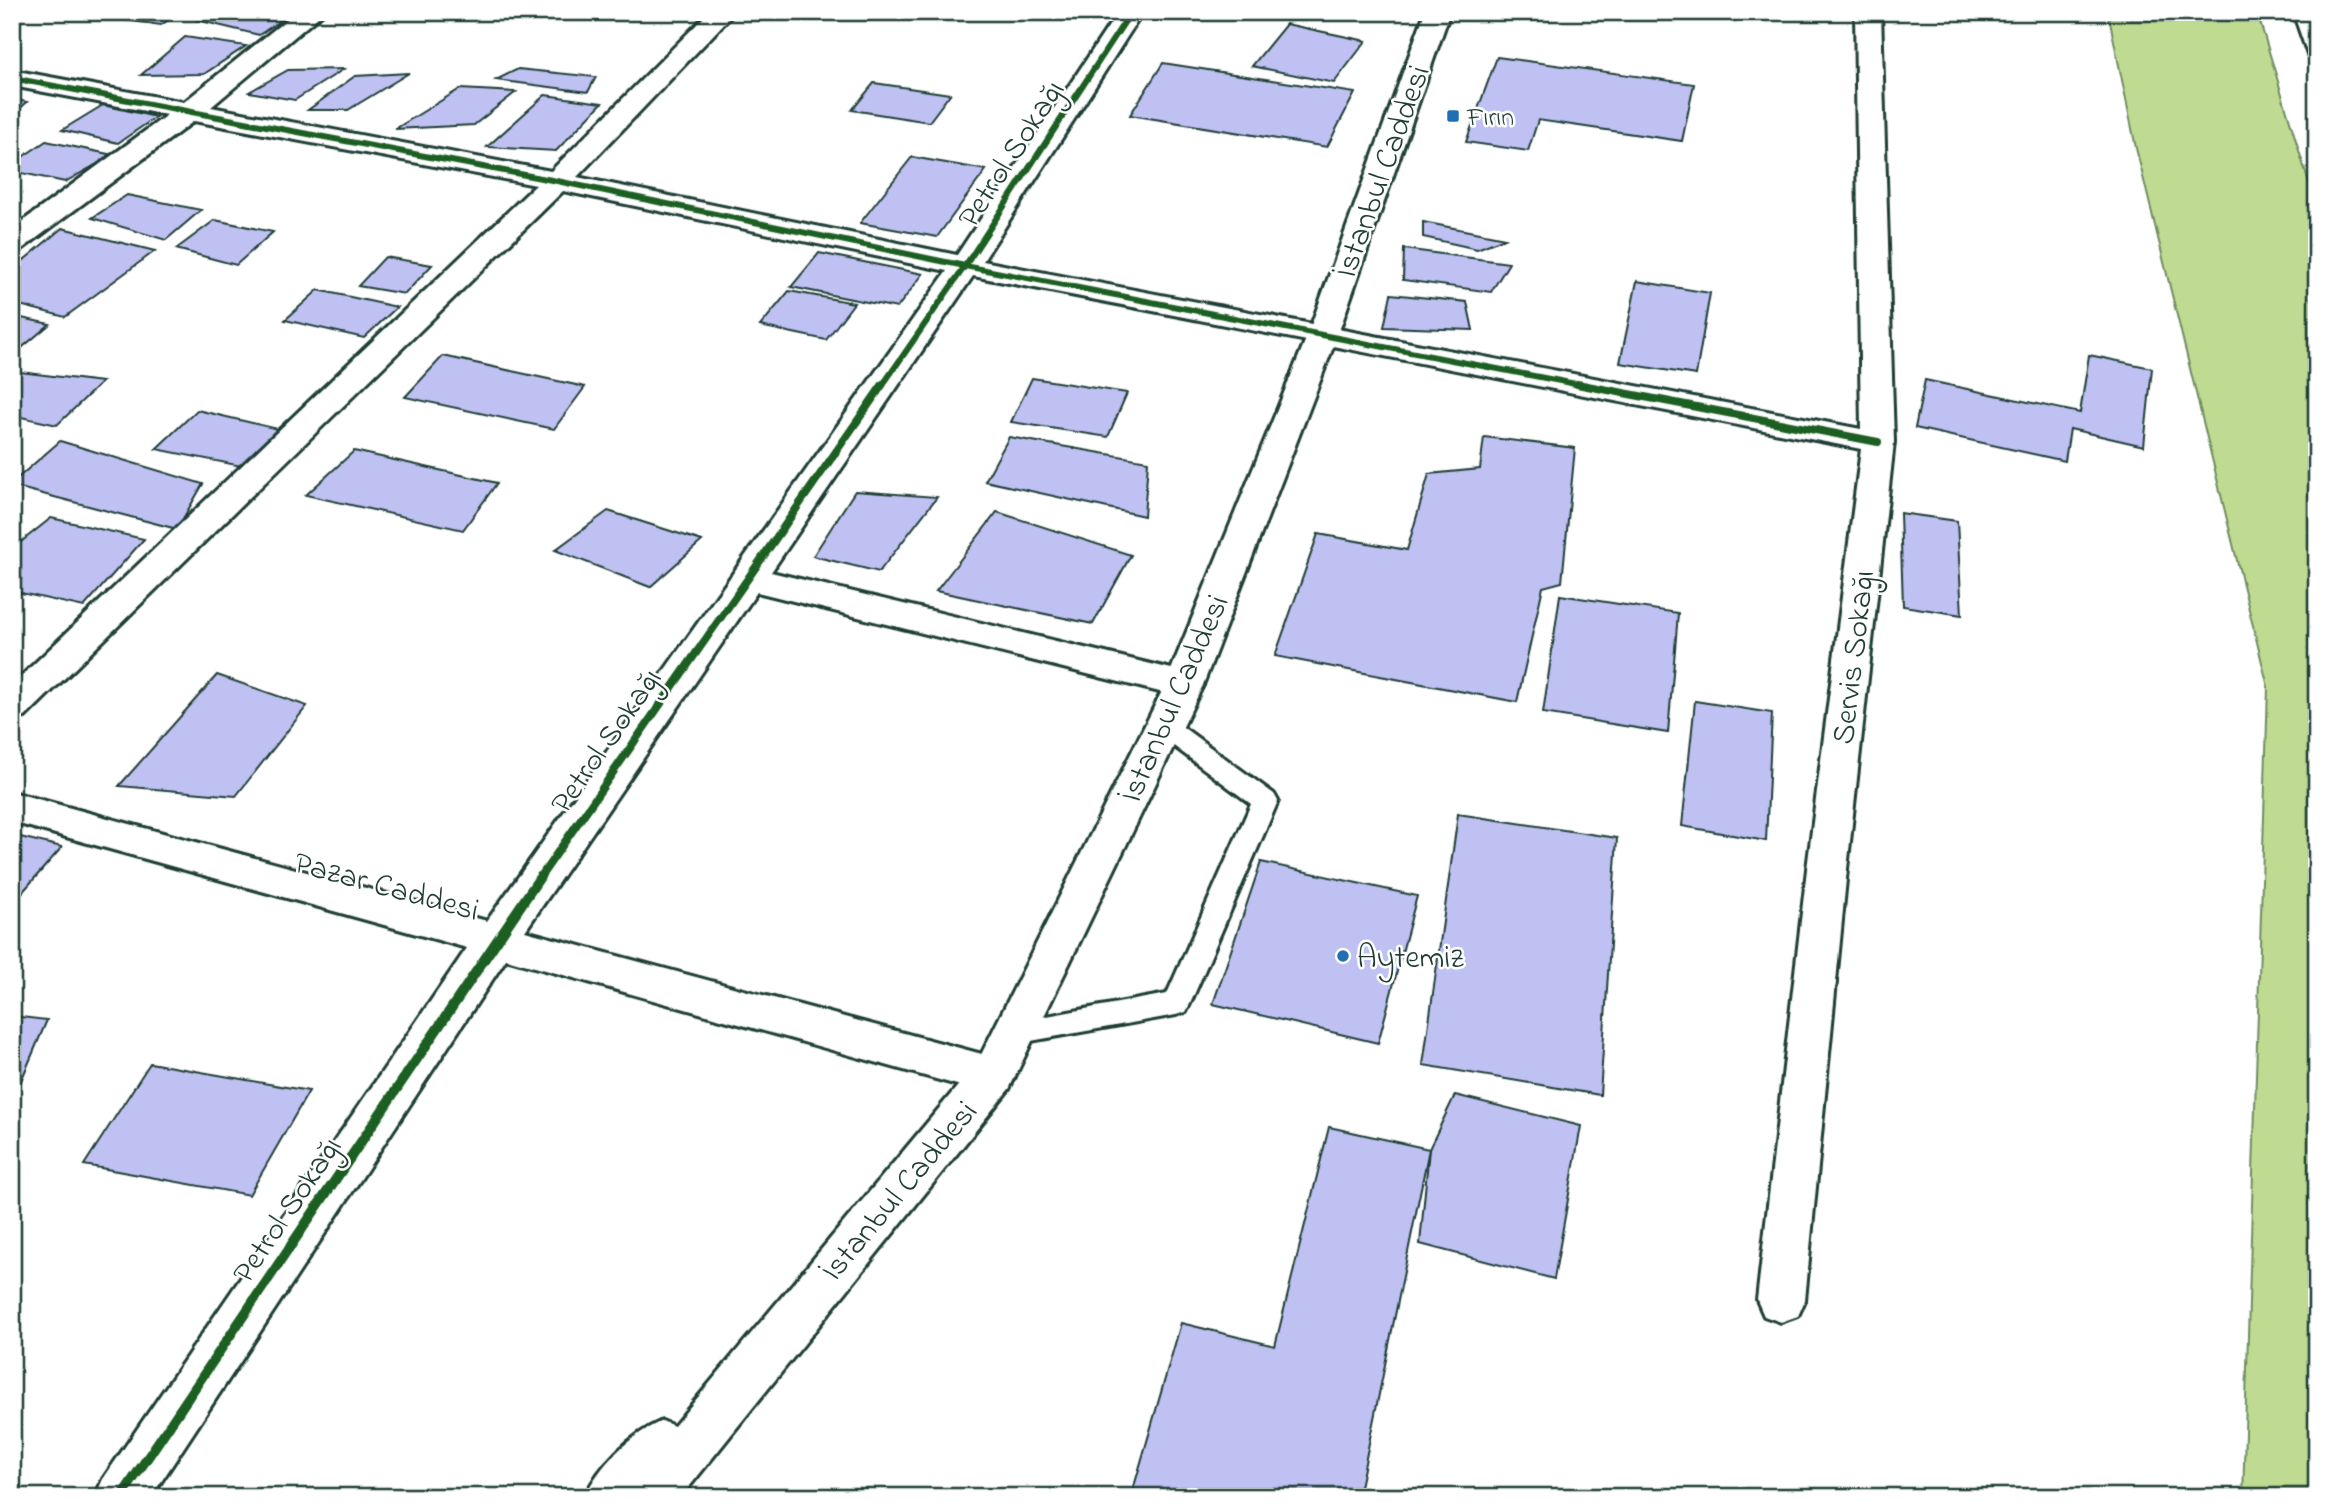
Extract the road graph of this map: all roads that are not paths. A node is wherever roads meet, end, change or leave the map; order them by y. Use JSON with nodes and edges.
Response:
{"nodes":[{"id":1,"x":312,"y":12,"type":"edge"},
{"id":2,"x":723,"y":12,"type":"edge"},
{"id":3,"x":1131,"y":12,"type":"edge"},
{"id":4,"x":1438,"y":12,"type":"edge"},
{"id":5,"x":1868,"y":12,"type":"edge"},
{"id":6,"x":2305,"y":12,"type":"edge"},
{"id":7,"x":2317,"y":50,"type":"edge"},
{"id":8,"x":12,"y":78,"type":"edge"},
{"id":9,"x":190,"y":111,"type":"junction"},
{"id":10,"x":557,"y":181,"type":"junction"},
{"id":11,"x":12,"y":243,"type":"edge"},
{"id":12,"x":965,"y":267,"type":"junction"},
{"id":13,"x":1323,"y":334,"type":"junction"},
{"id":14,"x":1878,"y":442,"type":"junction"},
{"id":15,"x":748,"y":578,"type":"junction"},
{"id":16,"x":1184,"y":685,"type":"junction"},
{"id":17,"x":12,"y":707,"type":"edge"},
{"id":18,"x":1164,"y":726,"type":"junction"},
{"id":19,"x":12,"y":807,"type":"edge"},
{"id":20,"x":496,"y":940,"type":"junction"},
{"id":21,"x":1014,"y":1033,"type":"junction"},
{"id":22,"x":993,"y":1076,"type":"junction"},
{"id":23,"x":1781,"y":1300,"type":"dead end"},
{"id":24,"x":790,"y":1319,"type":"junction"},
{"id":25,"x":121,"y":1497,"type":"edge"},
{"id":26,"x":611,"y":1497,"type":"edge"},
{"id":27,"x":648,"y":1497,"type":"edge"}],
"edges":[{"from":1,"to":9,"type":"main road"},
{"from":2,"to":10,"type":"main road"},
{"from":3,"to":12,"type":"main road","name":"Petrol Sokağı"},
{"from":4,"to":13,"type":"main road","name":"İstanbul Caddesi"},
{"from":5,"to":14,"type":"main road","name":"Servis Sokağı"},
{"from":6,"to":7,"type":"main road"},
{"from":8,"to":9,"type":"main road"},
{"from":9,"to":10,"type":"main road"},
{"from":9,"to":11,"type":"main road"},
{"from":10,"to":12,"type":"main road"},
{"from":10,"to":17,"type":"main road"},
{"from":12,"to":13,"type":"main road"},
{"from":12,"to":15,"type":"main road","name":"Petrol Sokağı"},
{"from":13,"to":14,"type":"main road"},
{"from":13,"to":16,"type":"main road","name":"İstanbul Caddesi"},
{"from":14,"to":23,"type":"main road","name":"Servis Sokağı"},
{"from":15,"to":16,"type":"main road"},
{"from":15,"to":20,"type":"main road","name":"Petrol Sokağı"},
{"from":16,"to":18,"type":"main road","name":"İstanbul Caddesi"},
{"from":18,"to":21,"type":"main road","name":"İstanbul Caddesi"},
{"from":18,"to":21,"type":"lane"},
{"from":19,"to":20,"type":"main road","name":"Pazar Caddesi"},
{"from":20,"to":22,"type":"main road","name":"Pazar Caddesi"},
{"from":20,"to":25,"type":"main road","name":"Petrol Sokağı"},
{"from":21,"to":22,"type":"main road","name":"İstanbul Caddesi"},
{"from":22,"to":24,"type":"main road","name":"İstanbul Caddesi"},
{"from":24,"to":26,"type":"main road","name":"İstanbul Caddesi"},
{"from":24,"to":27,"type":"main road","name":"İstanbul Caddesi"}]}
